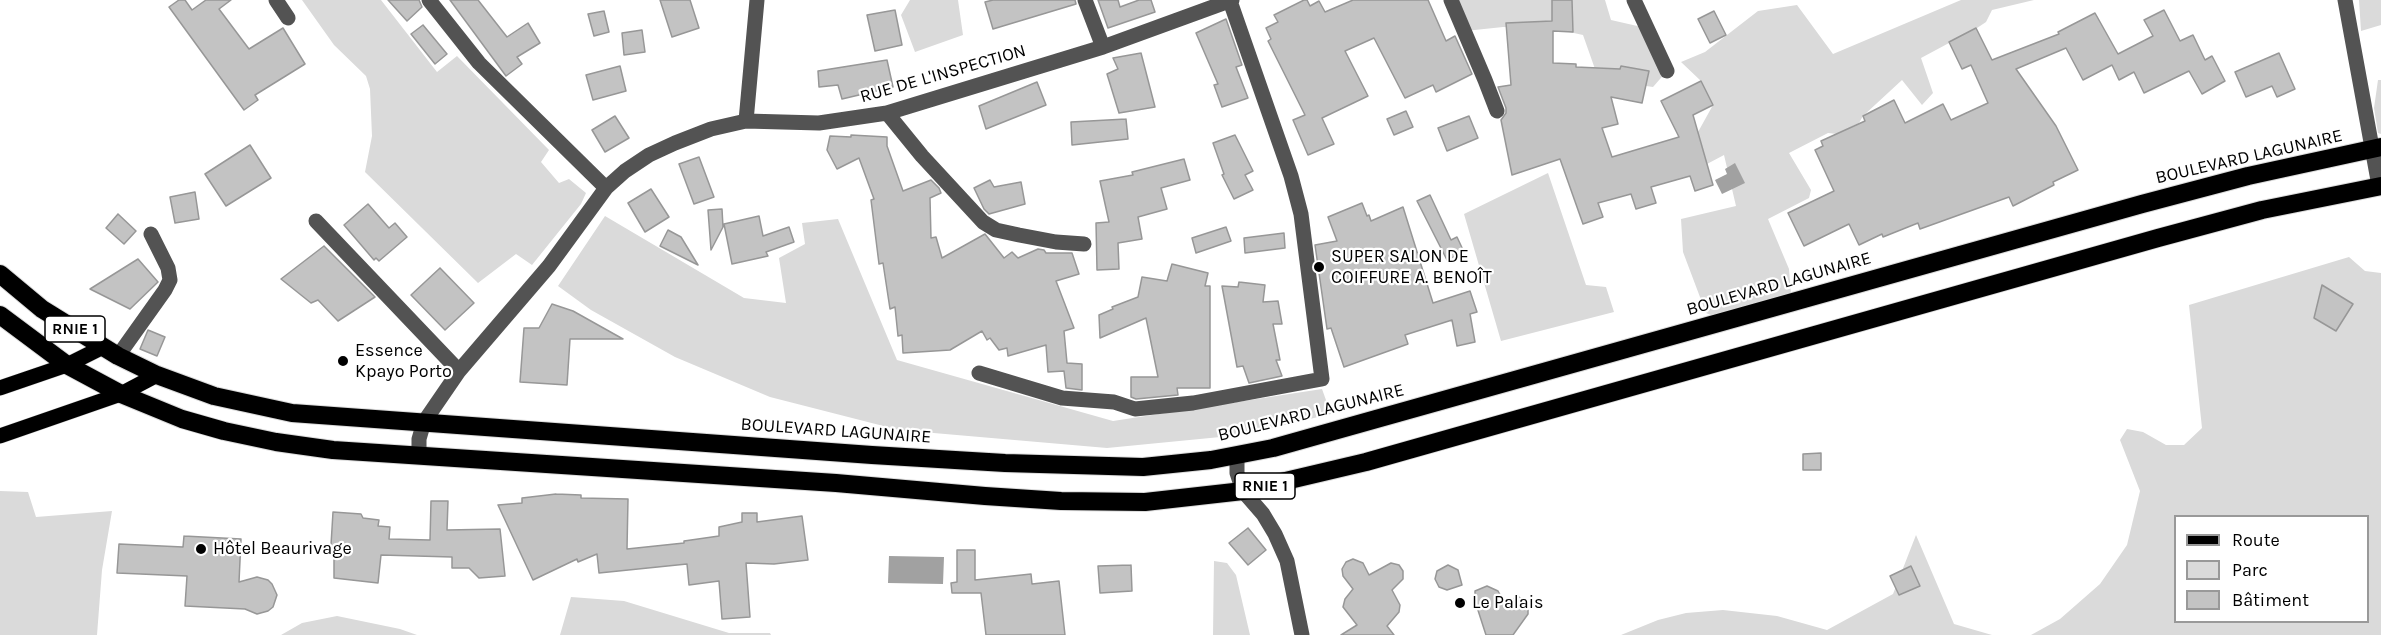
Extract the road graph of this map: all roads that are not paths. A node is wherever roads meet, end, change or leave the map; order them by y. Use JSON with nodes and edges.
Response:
{"nodes":[{"id":1,"x":276,"y":0,"type":"edge"},
{"id":2,"x":429,"y":0,"type":"edge"},
{"id":3,"x":757,"y":0,"type":"edge"},
{"id":4,"x":1085,"y":0,"type":"edge"},
{"id":5,"x":1231,"y":0,"type":"edge"},
{"id":6,"x":1450,"y":0,"type":"edge"},
{"id":7,"x":1634,"y":0,"type":"edge"},
{"id":8,"x":2346,"y":0,"type":"edge"},
{"id":9,"x":288,"y":18,"type":"dead end"},
{"id":10,"x":1103,"y":47,"type":"junction"},
{"id":11,"x":1667,"y":71,"type":"dead end"},
{"id":12,"x":1497,"y":111,"type":"dead end"},
{"id":13,"x":887,"y":113,"type":"junction"},
{"id":14,"x":746,"y":121,"type":"junction"},
{"id":15,"x":2377,"y":148,"type":"edge"},
{"id":16,"x":2380,"y":186,"type":"edge"},
{"id":17,"x":606,"y":188,"type":"junction"},
{"id":18,"x":316,"y":221,"type":"dead end"},
{"id":19,"x":151,"y":234,"type":"dead end"},
{"id":20,"x":1084,"y":244,"type":"dead end"},
{"id":21,"x":0,"y":274,"type":"edge"},
{"id":22,"x":0,"y":315,"type":"edge"},
{"id":23,"x":111,"y":352,"type":"junction"},
{"id":24,"x":68,"y":366,"type":"junction"},
{"id":25,"x":459,"y":371,"type":"junction"},
{"id":26,"x":979,"y":373,"type":"dead end"},
{"id":27,"x":157,"y":375,"type":"junction"},
{"id":28,"x":0,"y":388,"type":"edge"},
{"id":29,"x":121,"y":394,"type":"junction"},
{"id":30,"x":424,"y":422,"type":"junction"},
{"id":31,"x":0,"y":436,"type":"edge"},
{"id":32,"x":418,"y":456,"type":"junction"},
{"id":33,"x":1237,"y":456,"type":"junction"},
{"id":34,"x":1243,"y":491,"type":"junction"},
{"id":35,"x":1302,"y":635,"type":"edge"}],
"edges":[{"from":1,"to":9,"type":"street"},
{"from":2,"to":17,"type":"street"},
{"from":3,"to":14,"type":"street"},
{"from":4,"to":10,"type":"street"},
{"from":5,"to":10,"type":"street","name":"RUE DE L'INSPECTION"},
{"from":5,"to":26,"type":"street"},
{"from":6,"to":12,"type":"street"},
{"from":7,"to":11,"type":"street"},
{"from":8,"to":15,"type":"street"},
{"from":10,"to":13,"type":"street","name":"RUE DE L'INSPECTION"},
{"from":13,"to":14,"type":"street","name":"RUE DE L'INSPECTION"},
{"from":13,"to":20,"type":"street"},
{"from":14,"to":17,"type":"street","name":"RUE DE L'INSPECTION"},
{"from":15,"to":16,"type":"street"},
{"from":15,"to":33,"type":"highway","name":"BOULEVARD LAGUNAIRE","number":"RNIE 1"},
{"from":16,"to":34,"type":"highway","number":"RNIE 1"},
{"from":17,"to":25,"type":"street","name":"RUE DE L'INSPECTION"},
{"from":18,"to":25,"type":"street"},
{"from":19,"to":23,"type":"street"},
{"from":21,"to":23,"type":"highway","number":"RNIE 1"},
{"from":22,"to":24,"type":"highway","number":"RNIE 1"},
{"from":23,"to":24,"type":"main road"},
{"from":23,"to":27,"type":"highway","number":"RNIE 1"},
{"from":24,"to":28,"type":"main road"},
{"from":24,"to":29,"type":"highway","number":"RNIE 1"},
{"from":25,"to":30,"type":"street","name":"RUE DE L'INSPECTION"},
{"from":27,"to":29,"type":"main road"},
{"from":27,"to":30,"type":"highway","name":"BOULEVARD LAGUNAIRE","number":"RNIE 1"},
{"from":29,"to":31,"type":"main road"},
{"from":29,"to":32,"type":"highway","number":"RNIE 1"},
{"from":30,"to":32,"type":"street","name":"RUE DE L'INSPECTION"},
{"from":30,"to":33,"type":"highway","name":"BOULEVARD LAGUNAIRE","number":"RNIE 1"},
{"from":32,"to":34,"type":"highway","number":"RNIE 1"},
{"from":33,"to":34,"type":"street"},
{"from":34,"to":35,"type":"street"}]}
